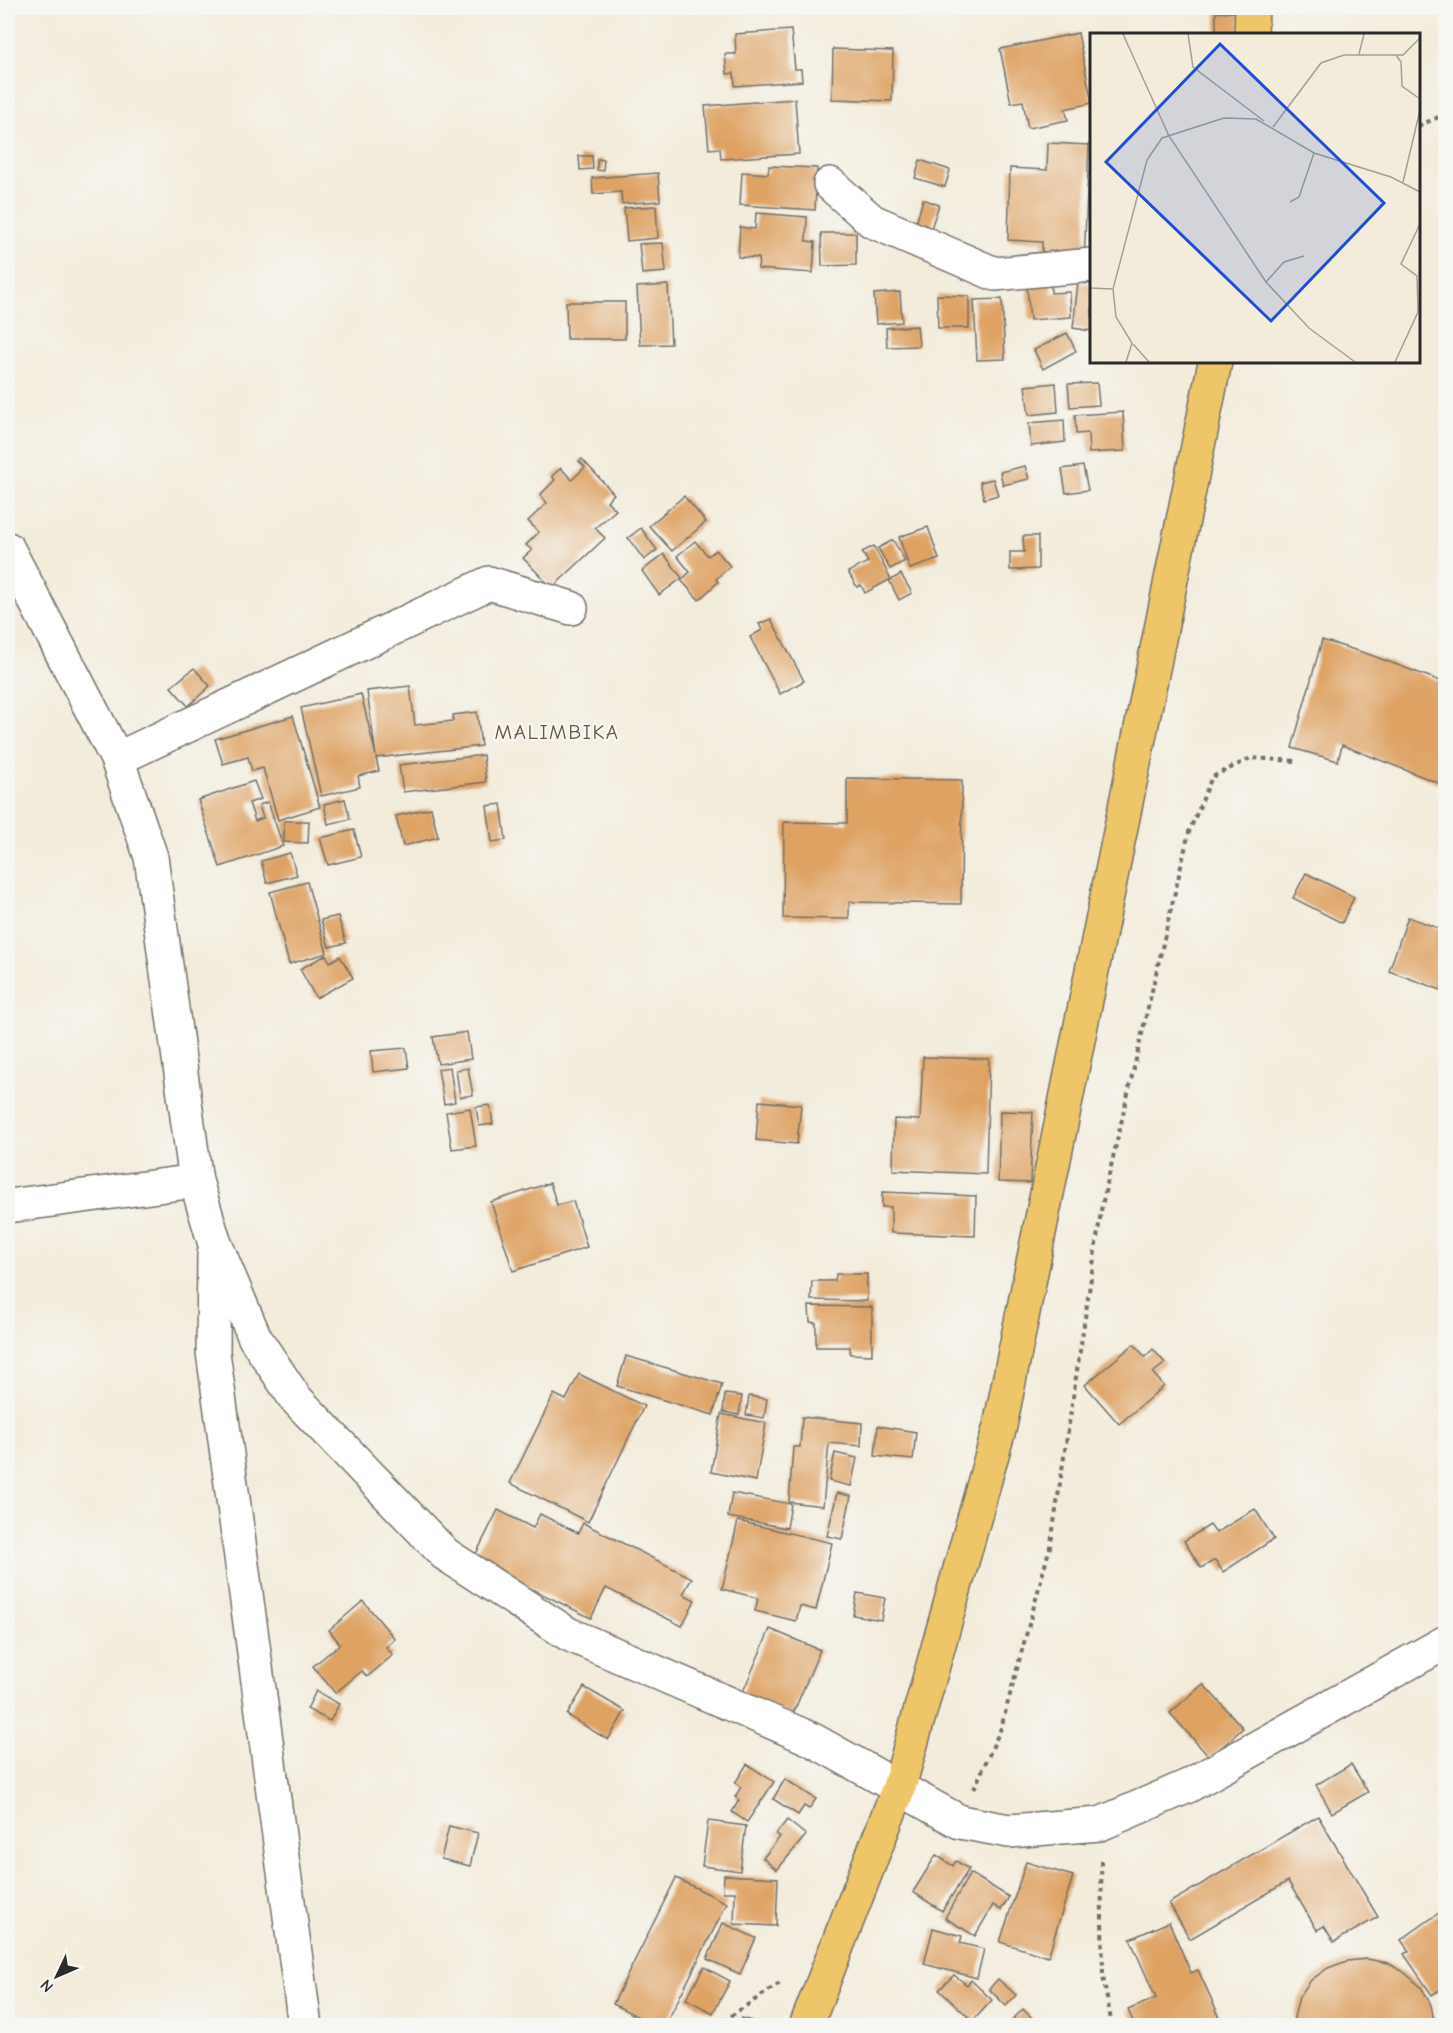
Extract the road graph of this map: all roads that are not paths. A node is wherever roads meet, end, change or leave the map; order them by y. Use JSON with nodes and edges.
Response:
{"nodes":[{"id":1,"x":1252,"y":8,"type":"edge"},
{"id":2,"x":1251,"y":33,"type":"edge"},
{"id":3,"x":830,"y":184,"type":"dead end"},
{"id":4,"x":1090,"y":265,"type":"edge"},
{"id":5,"x":1215,"y":363,"type":"edge"},
{"id":6,"x":8,"y":549,"type":"edge"},
{"id":7,"x":571,"y":608,"type":"dead end"},
{"id":8,"x":117,"y":759,"type":"junction"},
{"id":9,"x":196,"y":1181,"type":"junction"},
{"id":10,"x":8,"y":1206,"type":"edge"},
{"id":11,"x":214,"y":1241,"type":"junction"},
{"id":12,"x":1446,"y":1642,"type":"edge"},
{"id":13,"x":899,"y":1787,"type":"junction"},
{"id":14,"x":305,"y":2025,"type":"edge"},
{"id":15,"x":806,"y":2025,"type":"edge"}],
"edges":[{"from":1,"to":2,"type":"main road"},
{"from":3,"to":4,"type":"street"},
{"from":5,"to":13,"type":"main road"},
{"from":6,"to":8,"type":"street"},
{"from":7,"to":8,"type":"street"},
{"from":8,"to":9,"type":"street"},
{"from":9,"to":10,"type":"street"},
{"from":9,"to":11,"type":"street"},
{"from":11,"to":13,"type":"street"},
{"from":11,"to":14,"type":"street"},
{"from":12,"to":13,"type":"street"},
{"from":13,"to":15,"type":"main road"}]}
